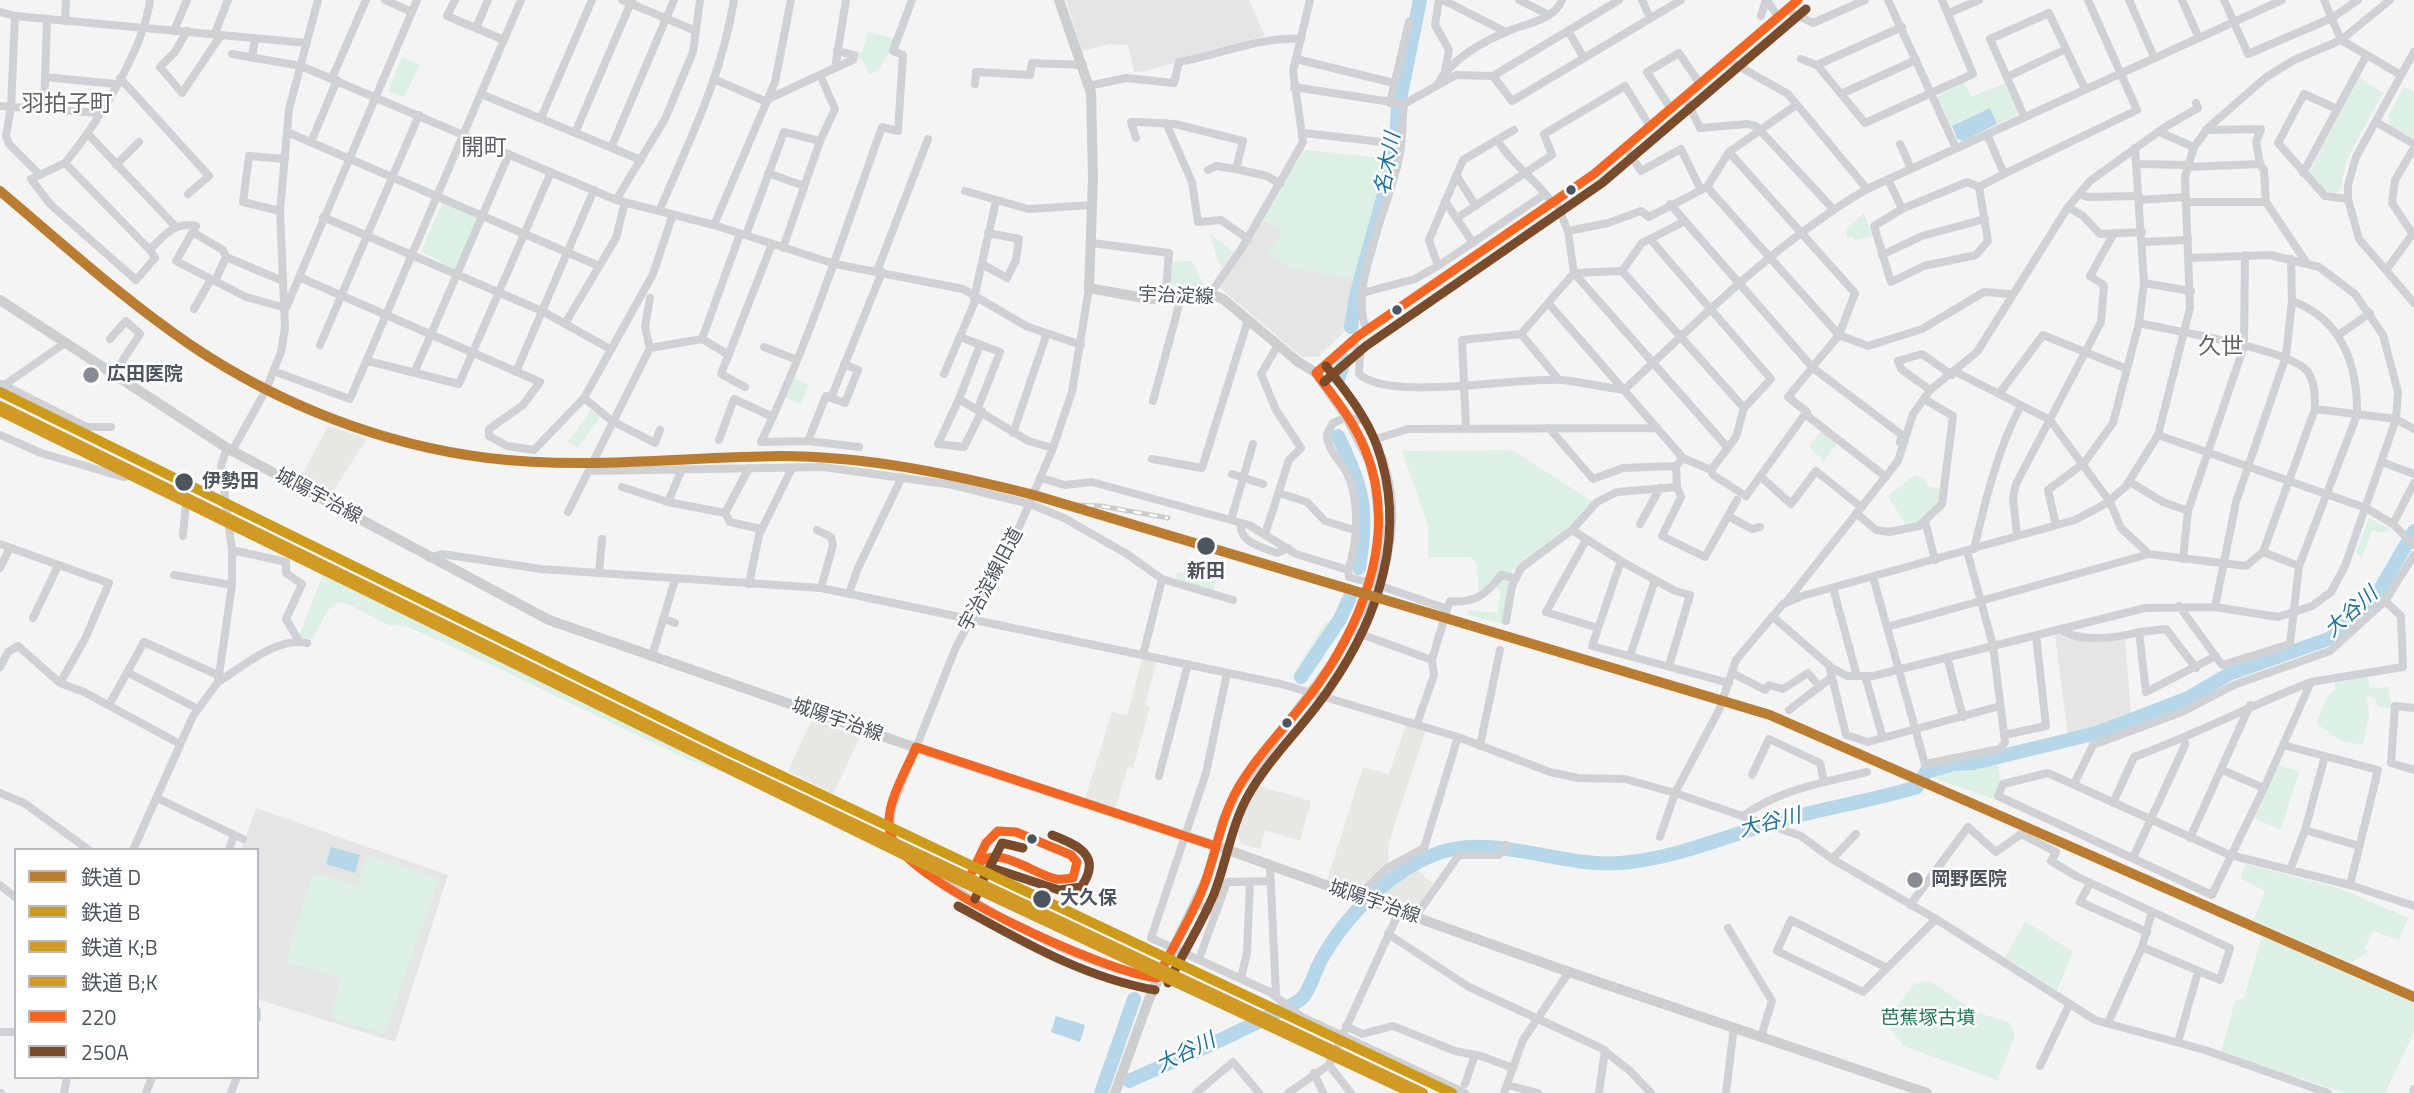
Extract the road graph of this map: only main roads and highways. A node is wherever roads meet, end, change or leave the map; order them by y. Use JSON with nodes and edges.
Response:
{"nodes":[{"id":1,"x":1059,"y":0,"type":"edge"},
{"id":2,"x":0,"y":300,"type":"edge"},
{"id":3,"x":1375,"y":572,"type":"tunnel mouth"},
{"id":4,"x":1366,"y":601,"type":"tunnel mouth"},
{"id":5,"x":1215,"y":846,"type":"junction"},
{"id":6,"x":1115,"y":1093,"type":"edge"},
{"id":7,"x":1927,"y":1093,"type":"edge"}],
"edges":[{"from":1,"to":3,"type":"main road","name":"宇治淀線"},
{"from":2,"to":5,"type":"main road","name":"城陽宇治線"},
{"from":4,"to":5,"type":"main road"},
{"from":5,"to":6,"type":"main road"},
{"from":5,"to":7,"type":"main road","name":"城陽宇治線"}]}
